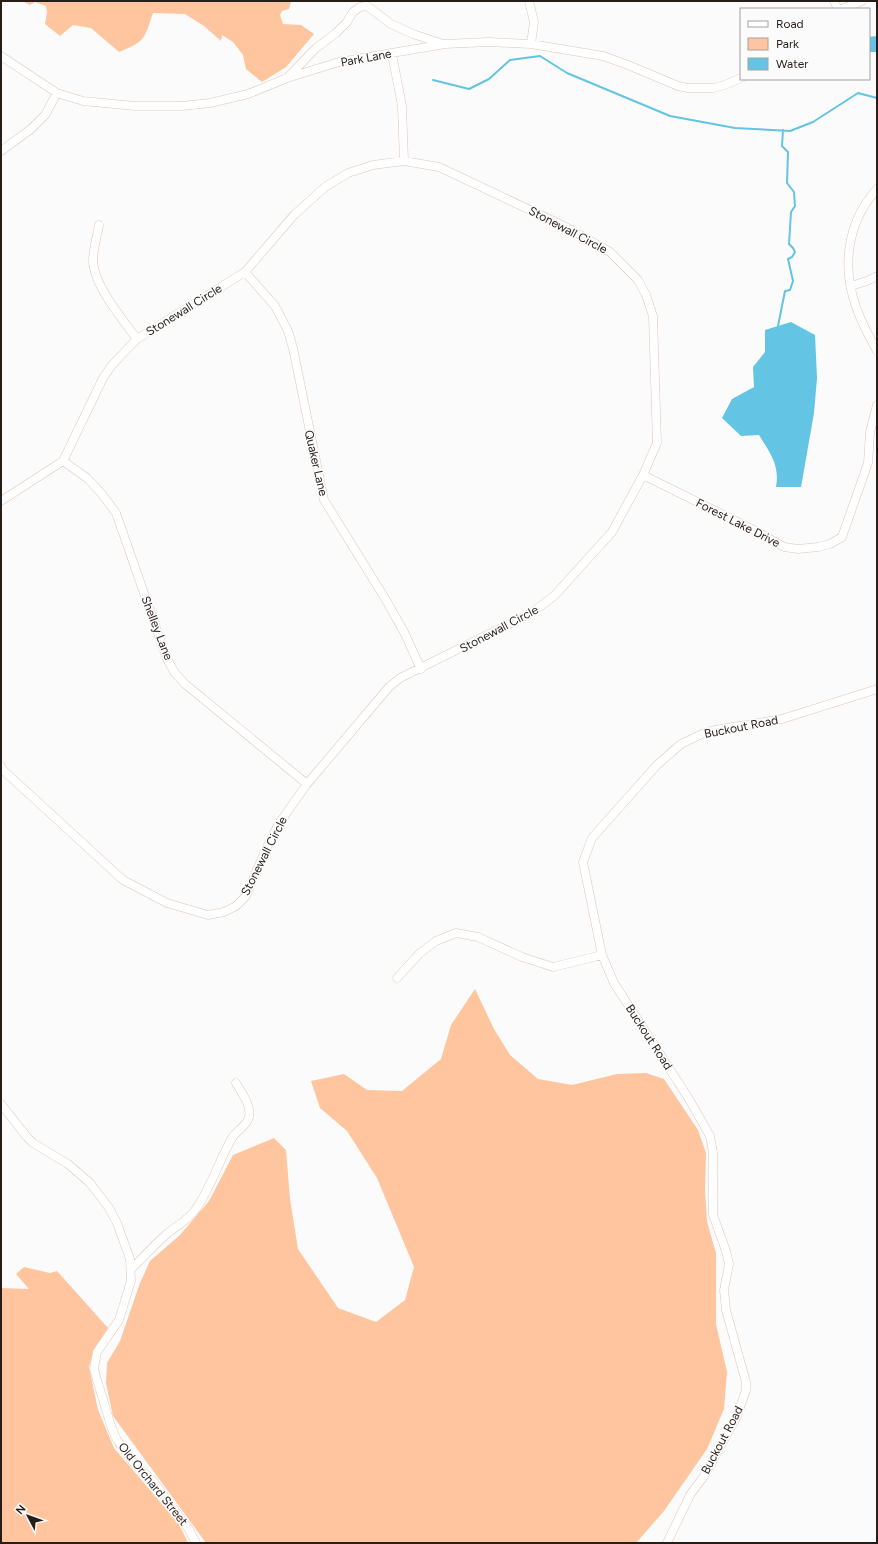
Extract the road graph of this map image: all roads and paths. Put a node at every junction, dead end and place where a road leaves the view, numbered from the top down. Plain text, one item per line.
1 (529, 1) edge
2 (862, 1) edge
3 (844, 8) edge
4 (445, 44) junction
5 (531, 44) junction
6 (392, 54) junction
7 (1, 56) edge
8 (287, 78) junction
9 (740, 78) edge
10 (56, 93) junction
11 (1, 151) edge
12 (404, 161) junction
13 (877, 189) edge
14 (99, 225) dead end
15 (245, 272) junction
16 (877, 276) edge
17 (851, 286) junction
18 (137, 339) junction
19 (877, 351) edge
20 (877, 405) edge
21 (63, 461) junction
22 (643, 475) junction
23 (1, 501) edge
24 (421, 669) junction
25 (877, 689) edge
26 (1, 766) edge
27 (307, 784) junction
28 (602, 955) junction
29 (397, 978) dead end
30 (236, 1083) dead end
31 (1, 1104) edge
32 (131, 1269) junction
33 (196, 1543) edge
34 (667, 1543) edge

1 - 5 street
2 - 3 street
4 - 5 street, Park Lane
4 - 6 street, Park Lane
4 - 8 street
5 - 9 street, Park Lane
6 - 8 street, Park Lane
6 - 12 street
7 - 10 street, Park Lane
8 - 10 street, Park Lane
10 - 11 street
12 - 15 street, Stonewall Circle
12 - 22 street, Stonewall Circle
13 - 17 street
14 - 18 street
15 - 18 street, Stonewall Circle
15 - 24 street, Quaker Lane
16 - 17 street
17 - 19 street
18 - 21 street, Stonewall Circle
20 - 22 street, Forest Lake Drive
21 - 23 street
21 - 27 street, Shelley Lane
22 - 24 street, Stonewall Circle
24 - 27 street, Stonewall Circle
25 - 28 street, Buckout Road
26 - 27 street, Stonewall Circle
28 - 29 street
28 - 34 street, Buckout Road
30 - 32 street
31 - 32 street, Old Orchard Street
32 - 33 street, Old Orchard Street

